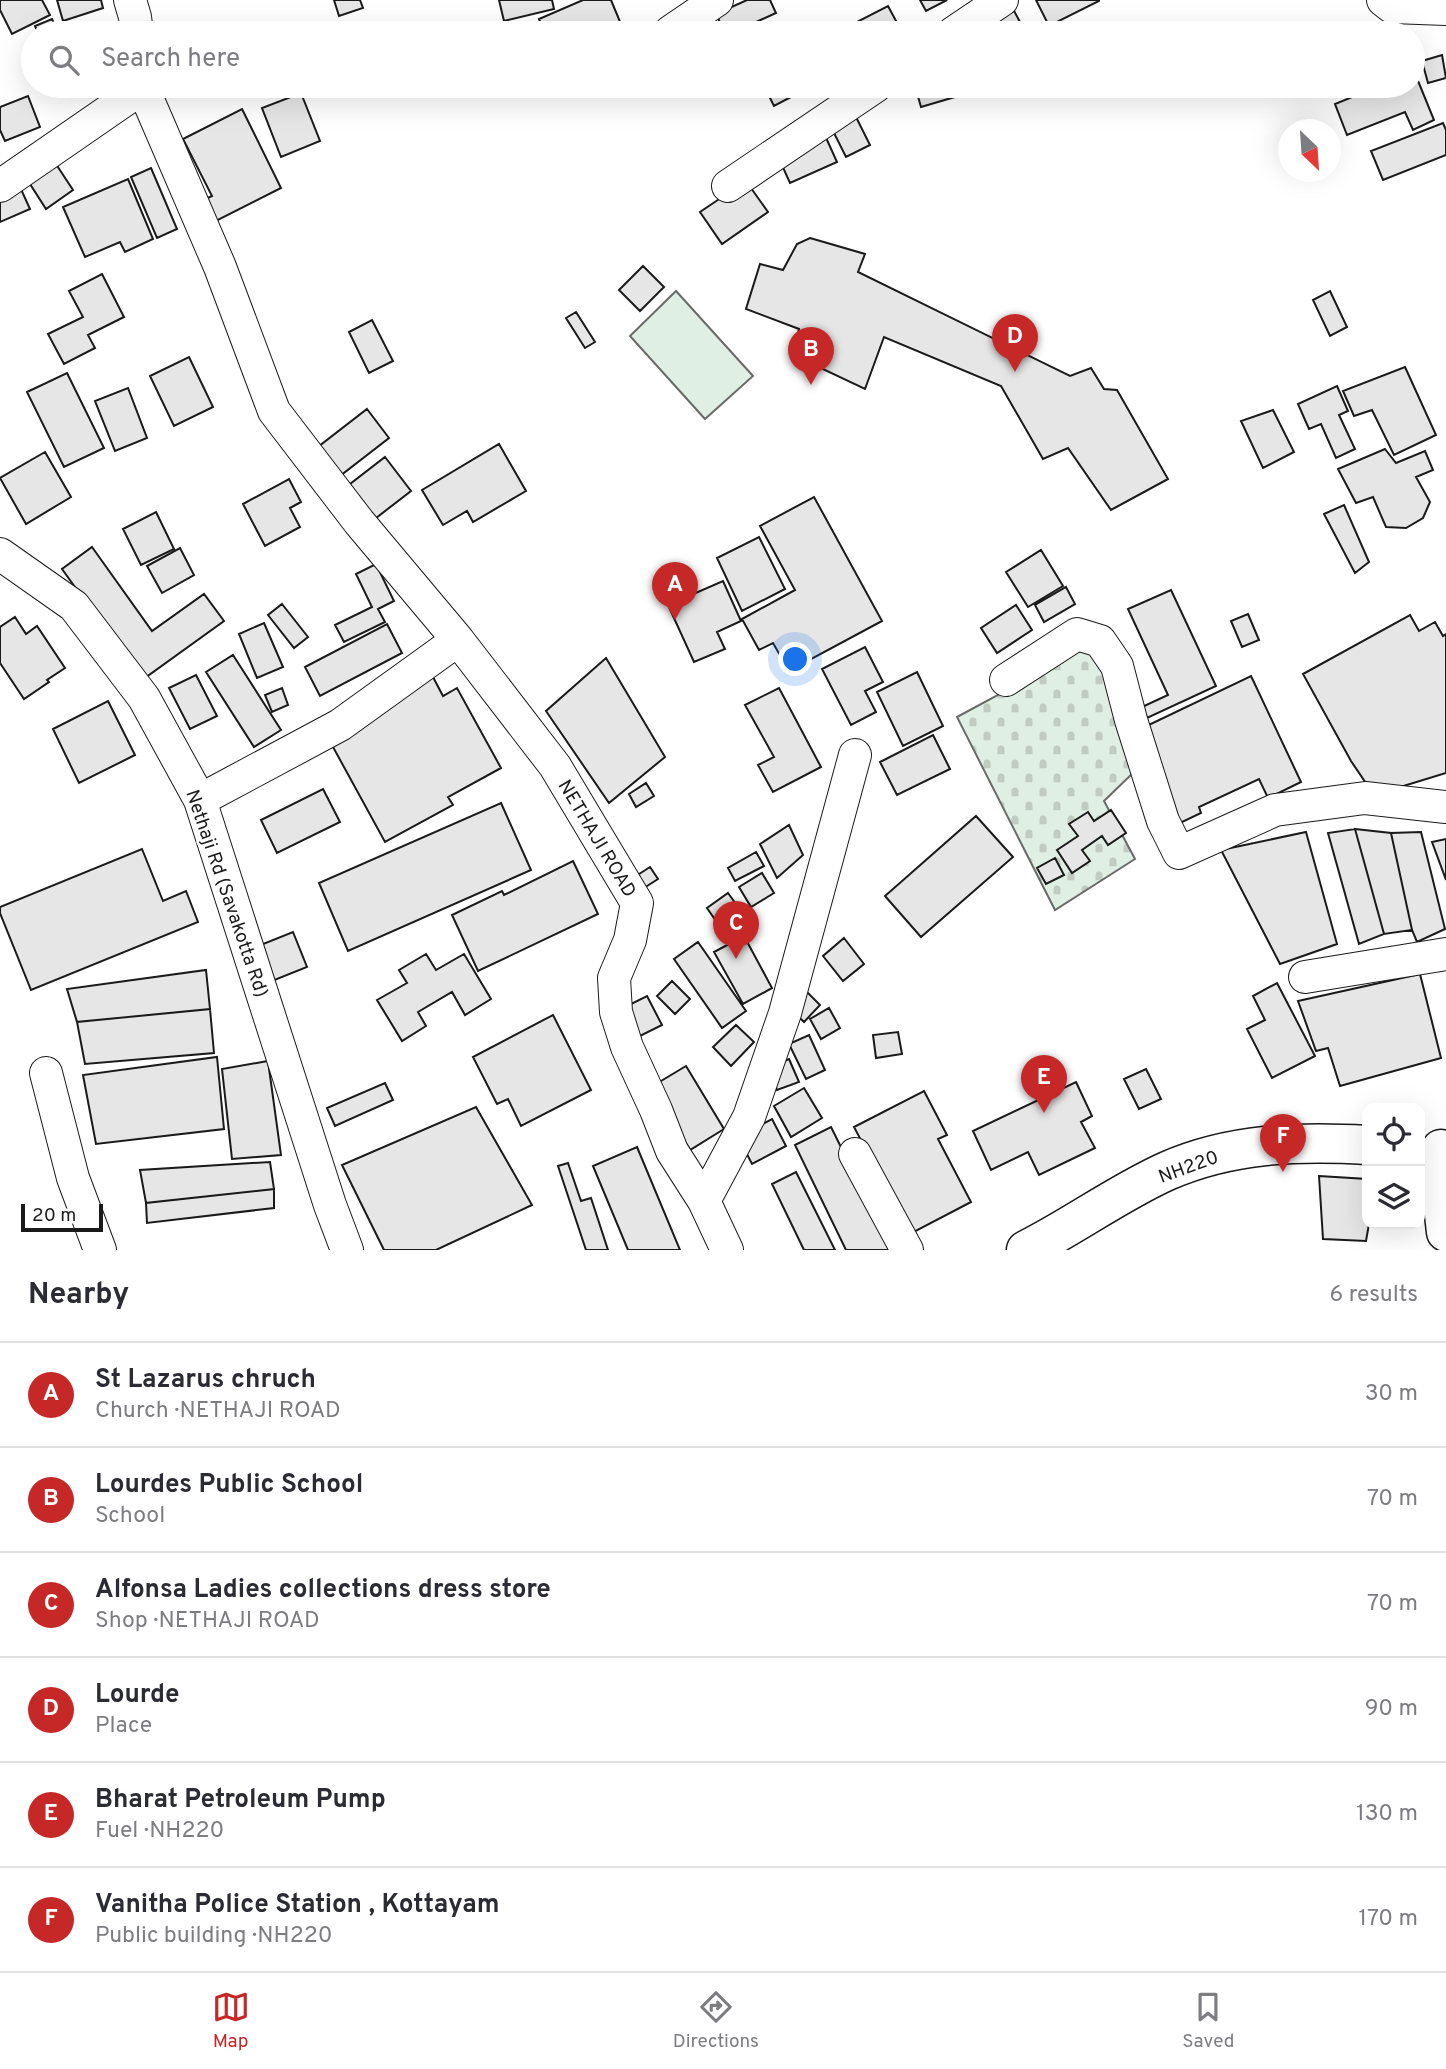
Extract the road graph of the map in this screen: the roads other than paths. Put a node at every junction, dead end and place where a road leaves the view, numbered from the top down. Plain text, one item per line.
1 (130, 0) edge
2 (717, 0) edge
3 (1002, 0) edge
4 (1382, 0) edge
5 (1446, 9) edge
6 (134, 21) edge
7 (686, 21) edge
8 (971, 21) edge
9 (126, 98) edge
10 (147, 98) edge
11 (858, 98) edge
12 (0, 186) edge
13 (728, 186) dead end
14 (0, 554) edge
15 (458, 640) junction
16 (1006, 680) dead end
17 (855, 755) dead end
18 (200, 800) junction
19 (1446, 807) edge
20 (1446, 954) edge
21 (1306, 977) dead end
22 (46, 1073) dead end
23 (1362, 1145) edge
24 (1436, 1149) edge
25 (855, 1154) dead end
26 (704, 1201) junction
27 (1446, 1232) edge
28 (100, 1250) edge
29 (347, 1250) edge
30 (727, 1250) edge
31 (906, 1250) edge
32 (1026, 1250) edge

1 - 6 street
2 - 7 street
3 - 8 street
4 - 5 street
9 - 12 street
10 - 15 street, NETHAJI ROAD
11 - 13 street
14 - 18 street, Nethaji Rd (Savakotta Rd)
15 - 18 street
15 - 26 street, NETHAJI ROAD
16 - 19 street
17 - 26 street
18 - 29 street, Nethaji Rd (Savakotta Rd)
20 - 21 street
22 - 28 street
23 - 32 highway, NH220
24 - 27 highway
25 - 31 street
26 - 30 street, NETHAJI ROAD

